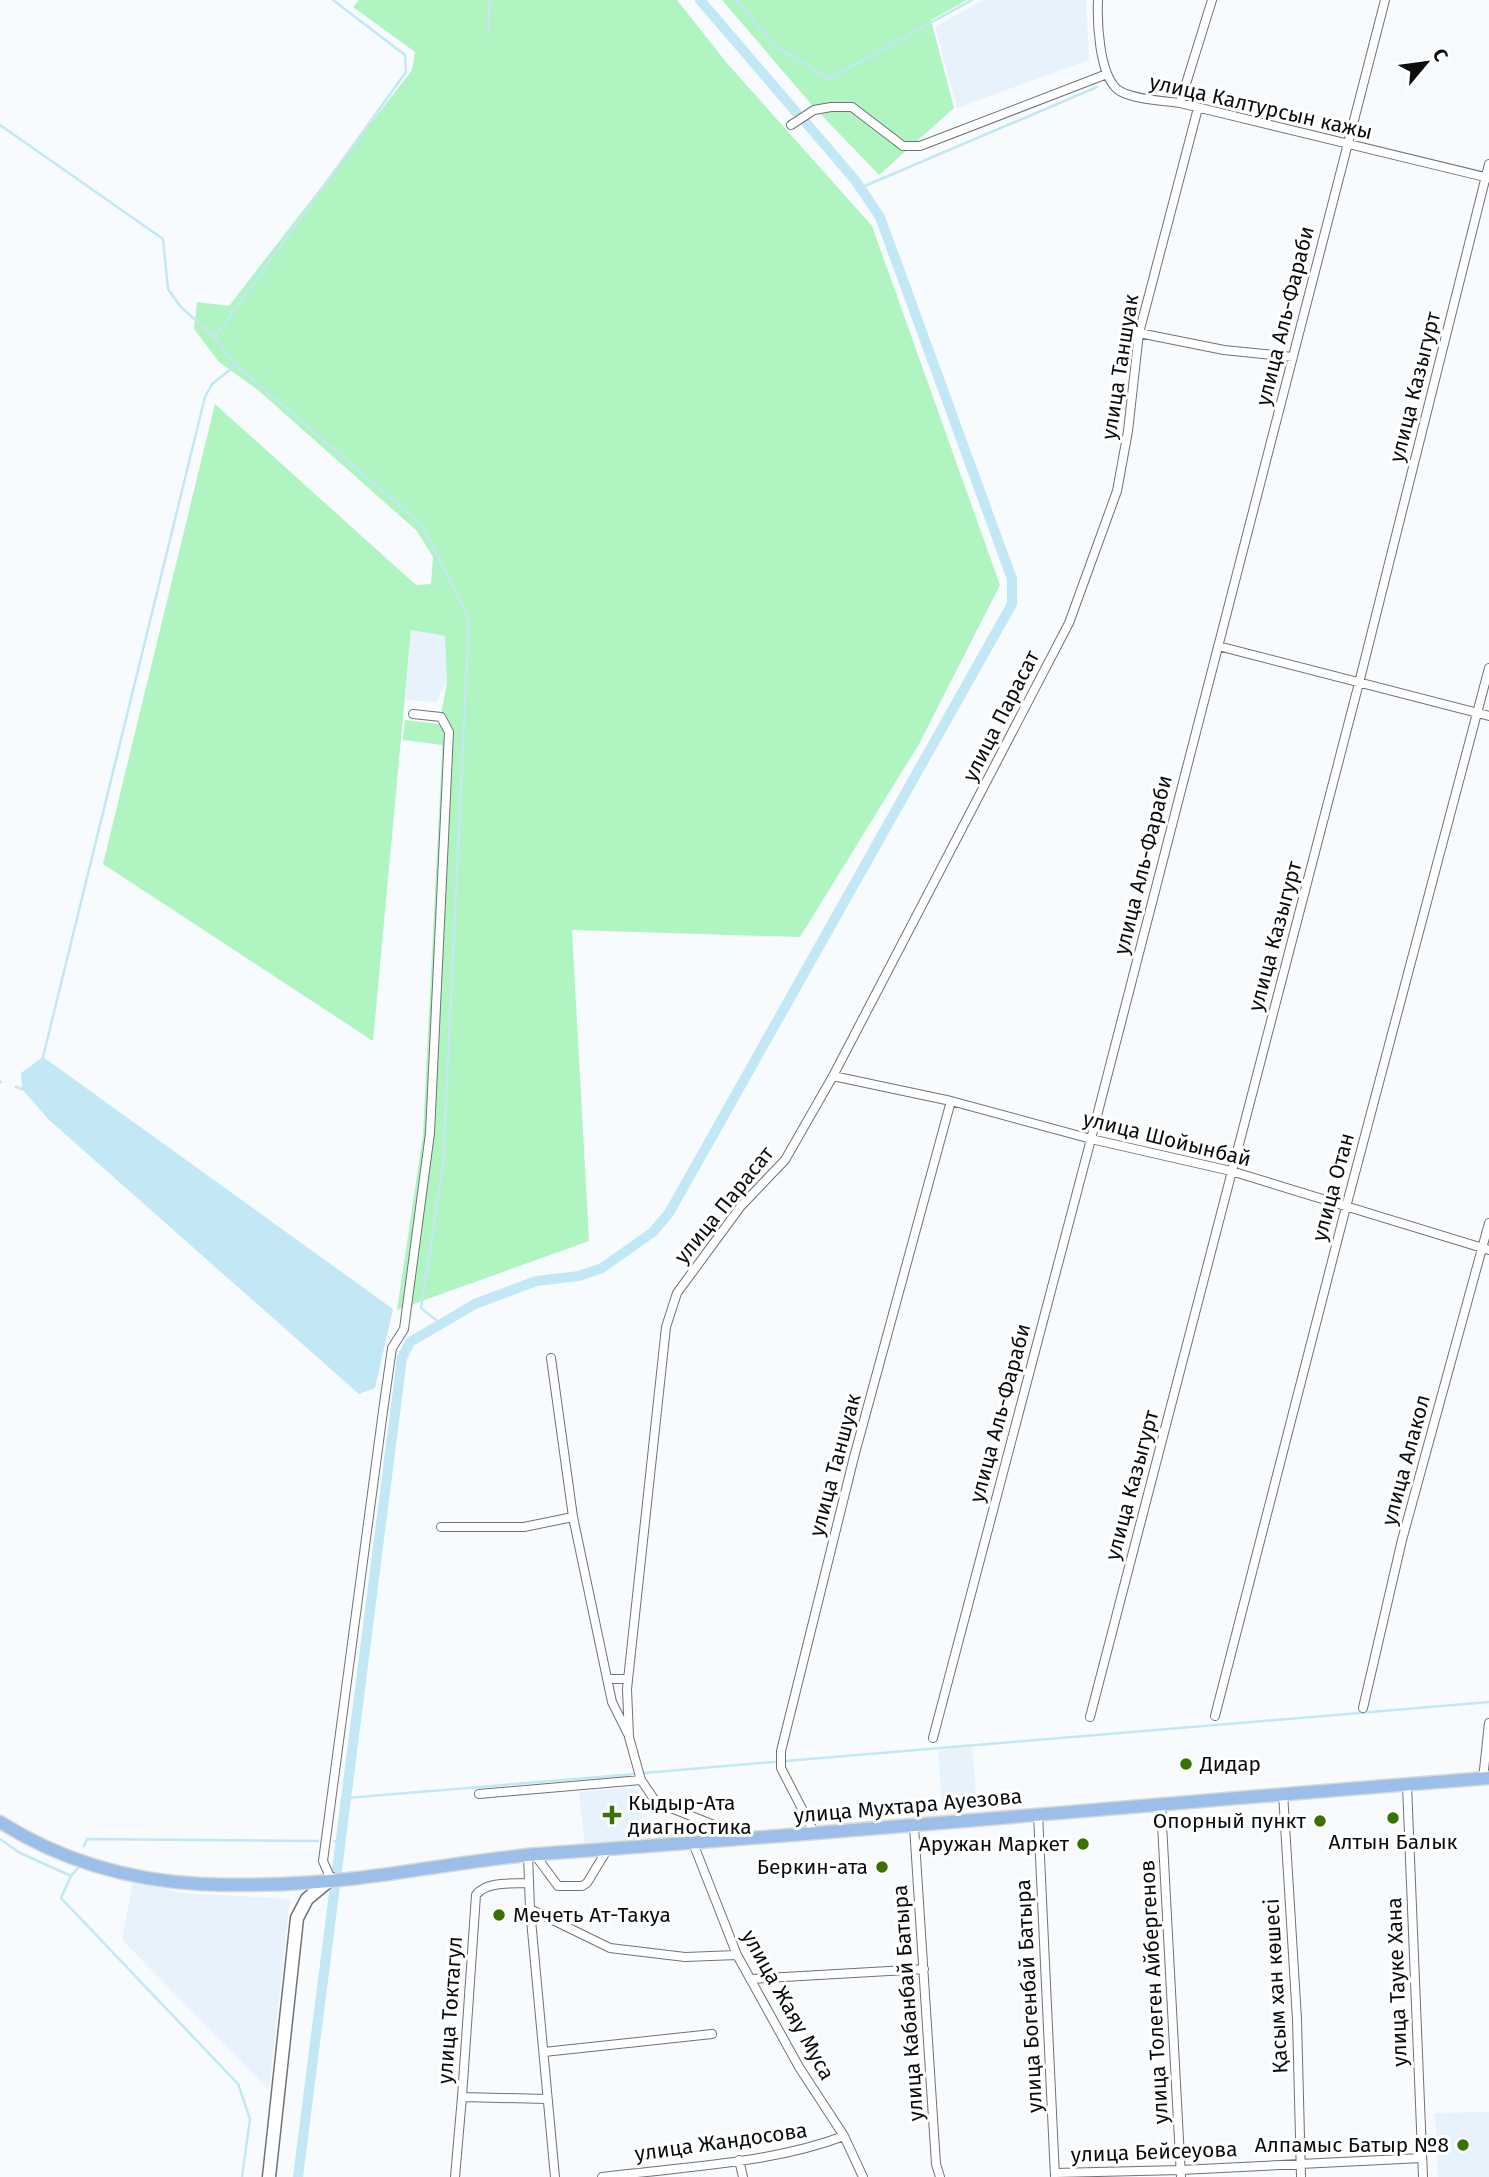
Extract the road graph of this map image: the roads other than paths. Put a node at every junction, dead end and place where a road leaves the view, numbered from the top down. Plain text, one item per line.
1 (1098, 0) edge
2 (1212, 0) edge
3 (1385, 0) edge
4 (1107, 74) junction
5 (1180, 103) junction
6 (1198, 108) junction
7 (791, 125) dead end
8 (1346, 144) junction
9 (1489, 163) edge
10 (1487, 178) edge
11 (1139, 333) junction
12 (1293, 357) junction
13 (1083, 590) joint
14 (1218, 646) junction
15 (1489, 668) edge
16 (1359, 682) junction
17 (412, 713) dead end
18 (1477, 713) junction
19 (1489, 716) edge
20 (833, 1076) junction
21 (951, 1101) junction
22 (1091, 1139) junction
23 (1231, 1171) junction
24 (1346, 1207) junction
25 (1489, 1223) edge
26 (1485, 1249) edge
27 (551, 1357) dead end
28 (573, 1517) junction
29 (441, 1527) dead end
30 (607, 1679) junction
31 (628, 1679) junction
32 (1363, 1708) dead end
33 (1215, 1716) dead end
34 (1090, 1717) dead end
35 (1489, 1723) edge
36 (629, 1737) junction
37 (933, 1738) dead end
38 (640, 1776) junction
39 (1486, 1778) edge
40 (1408, 1785) junction
41 (1283, 1793) junction
42 (479, 1794) dead end
43 (1161, 1805) junction
44 (1038, 1814) junction
45 (0, 1822) edge
46 (914, 1826) junction
47 (815, 1833) junction
48 (748, 1839) junction
49 (694, 1843) junction
50 (607, 1850) junction
51 (532, 1855) junction
52 (331, 1879) junction
53 (528, 1883) junction
54 (530, 1909) junction
55 (737, 1955) junction
56 (924, 1969) junction
57 (751, 1979) junction
58 (712, 2034) dead end
59 (544, 2052) junction
60 (461, 2097) junction
61 (547, 2099) junction
62 (844, 2136) junction
63 (1422, 2158) junction
64 (739, 2160) junction
65 (1301, 2164) junction
66 (1181, 2173) edge
67 (1055, 2175) edge
68 (269, 2177) edge
69 (455, 2177) edge
70 (555, 2177) edge
71 (602, 2177) edge
72 (743, 2177) edge
73 (863, 2177) edge
74 (940, 2177) edge
75 (1301, 2177) edge
76 (1423, 2177) edge

1 - 4 street
2 - 5 street
3 - 8 street, улица Аль-Фараби
4 - 5 street, улица Калтурсын кажы
4 - 7 street
5 - 6 street, улица Калтурсын кажы
6 - 8 street, улица Калтурсын кажы
6 - 11 street, улица Таншуак
8 - 10 street, улица Калтурсын кажы
8 - 12 street, улица Аль-Фараби
9 - 10 street, улица Казыгурт
10 - 16 street, улица Казыгурт
11 - 12 street
11 - 13 street, улица Таншуак
12 - 14 street, улица Аль-Фараби
13 - 20 street, улица Парасат
14 - 16 street
14 - 22 street, улица Аль-Фараби
15 - 18 street, улица Отан
16 - 18 street
16 - 23 street, улица Казыгурт
17 - 52 street
18 - 19 street
18 - 24 street, улица Отан
20 - 21 street, улица Шойынбай
20 - 31 street, улица Парасат
21 - 22 street, улица Шойынбай
21 - 47 street, улица Таншуак
22 - 23 street, улица Шойынбай
22 - 37 street, улица Аль-Фараби
23 - 24 street, улица Шойынбай
23 - 34 street, улица Казыгурт
24 - 26 street, улица Шойынбай
24 - 33 street, улица Отан
25 - 26 street, улица Алакол
26 - 32 street, улица Алакол
27 - 28 street
28 - 29 street
28 - 30 street
30 - 31 street
30 - 36 street
31 - 36 street, улица Парасат
35 - 39 street
36 - 38 street, улица Парасат
38 - 42 street
38 - 48 street, улица Парасат
39 - 40 main road, улица Мухтара Ауезова
40 - 41 main road, улица Мухтара Ауезова
40 - 63 street, улица Тауке Хана
41 - 43 main road, улица Мухтара Ауезова
41 - 65 street, Қасым хан көшесі
43 - 44 main road, улица Мухтара Ауезова
43 - 66 street, улица Толеген Айбергенов
44 - 46 main road, улица Мухтара Ауезова
44 - 67 street, улица Богенбай Батыра
45 - 52 main road, улица Мухтара Ауезова
46 - 47 main road, улица Мухтара Ауезова
46 - 56 street, улица Кабанбай Батыра
47 - 48 main road, улица Мухтара Ауезова
48 - 49 main road, улица Мухтара Ауезова
49 - 50 main road, улица Мухтара Ауезова
49 - 55 street, улица Жаяу Муса
50 - 51 main road, улица Мухтара Ауезова
50 - 51 street
51 - 52 main road, улица Мухтара Ауезова
51 - 53 street
52 - 68 main road
53 - 54 street
53 - 60 street, улица Токтагул
54 - 55 street
54 - 59 street
55 - 57 street, улица Жаяу Муса
56 - 57 street
56 - 74 street, улица Кабанбай Батыра
57 - 62 street, улица Жаяу Муса
58 - 59 street
59 - 61 street
60 - 61 street, улица Токтагул
60 - 69 street
61 - 70 street
62 - 64 street, улица Жандосова
62 - 73 street, улица Жаяу Муса
63 - 65 street, улица Бейсеуова
63 - 76 street, улица Тауке Хана
64 - 71 street, улица Жандосова
64 - 72 street
65 - 66 street, улица Бейсеуова
65 - 75 street, Қасым хан көшесі
66 - 67 street, улица Бейсеуова

